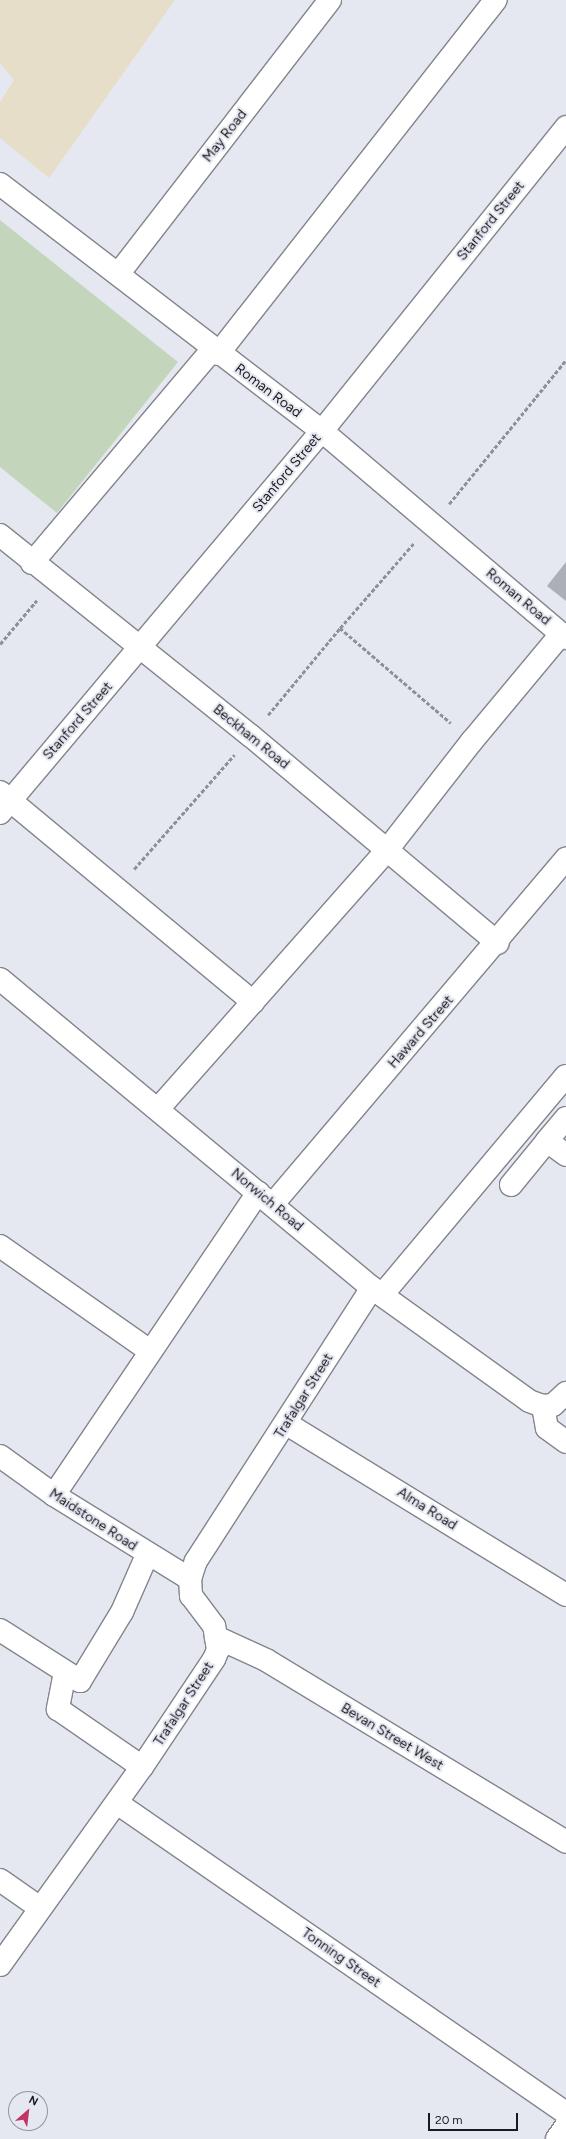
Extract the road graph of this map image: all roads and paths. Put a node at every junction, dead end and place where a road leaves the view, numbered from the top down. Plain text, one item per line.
1 (330, 0) edge
2 (496, 0) edge
3 (566, 127) edge
4 (0, 184) edge
5 (119, 273) junction
6 (215, 351) junction
7 (566, 360) edge
8 (322, 431) junction
9 (431, 524) junction
10 (0, 536) edge
11 (32, 563) junction
12 (53, 581) junction
13 (340, 628) dead end
14 (564, 636) edge
15 (0, 644) edge
16 (141, 647) junction
17 (3, 802) edge
18 (387, 850) junction
19 (566, 858) edge
20 (498, 943) junction
21 (0, 980) edge
22 (253, 1002) junction
23 (566, 1076) edge
24 (158, 1109) junction
25 (566, 1118) edge
26 (547, 1141) junction
27 (566, 1155) edge
28 (511, 1185) dead end
29 (266, 1198) junction
30 (0, 1246) edge
31 (377, 1291) junction
32 (150, 1352) junction
33 (566, 1393) edge
34 (543, 1406) junction
35 (288, 1424) junction
36 (566, 1442) edge
37 (0, 1456) edge
38 (54, 1495) junction
39 (147, 1555) junction
40 (190, 1579) junction
41 (566, 1595) edge
42 (0, 1630) edge
43 (216, 1636) junction
44 (65, 1672) junction
45 (142, 1767) junction
46 (117, 1803) junction
47 (566, 1842) edge
48 (0, 1880) edge
49 (40, 1908) junction
50 (0, 1966) edge
51 (566, 2113) edge
52 (566, 2126) edge
53 (557, 2139) edge

1 - 5 street, May Road
2 - 6 street
3 - 8 street, Stanford Street
4 - 5 street, Roman Road
5 - 6 street, Roman Road
6 - 8 street, Roman Road
6 - 11 street
7 - 9 path
8 - 9 street, Roman Road
8 - 16 street, Stanford Street
9 - 13 path
9 - 14 street, Roman Road
10 - 11 street, Beckham Road
11 - 12 street, Beckham Road
12 - 15 path
12 - 16 street, Beckham Road
14 - 18 street
16 - 17 street, Stanford Street
16 - 18 street, Beckham Road
17 - 22 street
18 - 20 street, Beckham Road
18 - 22 street
19 - 20 street, Haward Street
20 - 29 street, Haward Street
21 - 24 street, Norwich Road
22 - 24 street
23 - 31 street, Trafalgar Street
24 - 29 street, Norwich Road
25 - 26 street
26 - 27 street
26 - 28 street
29 - 31 street, Norwich Road
29 - 32 street, Haward Street
30 - 32 street
31 - 34 street, Norwich Road
31 - 35 street, Trafalgar Street
32 - 38 street, Haward Street
33 - 34 street
34 - 36 street
35 - 40 street, Trafalgar Street
35 - 41 street, Alma Road
37 - 38 street, Maidstone Road
38 - 39 street, Maidstone Road
39 - 40 street, Maidstone Road
39 - 44 street
40 - 43 street, Trafalgar Street
42 - 44 street
43 - 45 street, Trafalgar Street
43 - 47 street, Bevan Street West
44 - 45 street
45 - 46 street, Trafalgar Street
46 - 49 street, Trafalgar Street
46 - 51 street, Tonning Street
48 - 49 street
49 - 50 street, Trafalgar Street
52 - 53 street

